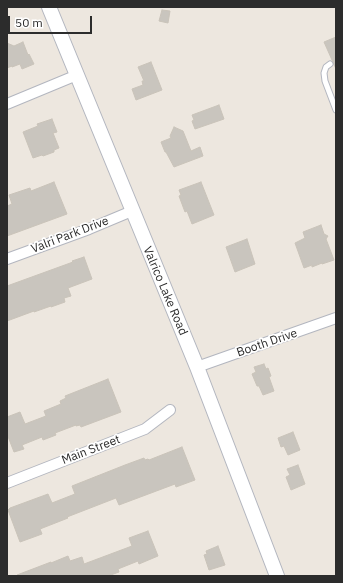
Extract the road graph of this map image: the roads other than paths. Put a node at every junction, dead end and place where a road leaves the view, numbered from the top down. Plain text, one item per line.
1 (49, 7) edge
2 (330, 64) dead end
3 (77, 75) junction
4 (7, 104) edge
5 (336, 110) edge
6 (132, 211) junction
7 (7, 259) edge
8 (336, 318) edge
9 (197, 367) junction
10 (170, 410) dead end
11 (7, 483) edge
12 (277, 576) edge

1 - 3 street, Valrico Lake Road
2 - 5 lane
3 - 4 street
3 - 6 street, Valrico Lake Road
6 - 7 street, Valri Park Drive
6 - 9 street, Valrico Lake Road
8 - 9 street, Booth Drive
9 - 12 street, Valrico Lake Road
10 - 11 street, Main Street

